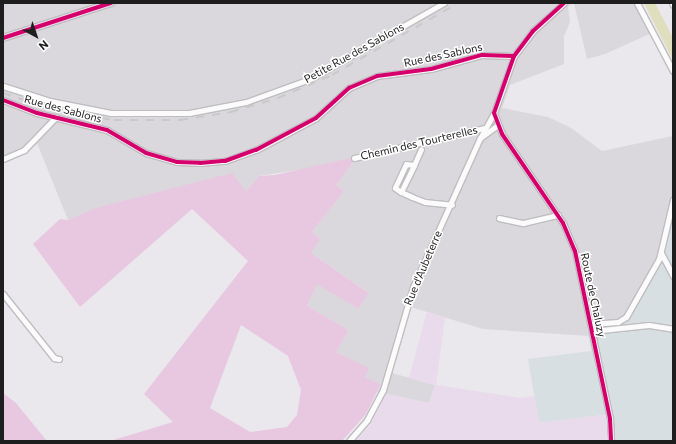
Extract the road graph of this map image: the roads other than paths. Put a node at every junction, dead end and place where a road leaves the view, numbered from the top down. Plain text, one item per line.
1 (111, 3) edge
2 (444, 3) edge
3 (564, 3) edge
4 (637, 3) edge
5 (3, 38) edge
6 (514, 56) junction
7 (673, 71) edge
8 (3, 86) edge
9 (3, 100) edge
10 (494, 113) junction
11 (56, 117) junction
12 (498, 125) junction
13 (484, 128) junction
14 (480, 138) junction
15 (421, 149) dead end
16 (354, 158) dead end
17 (3, 159) edge
18 (673, 200) edge
19 (452, 205) junction
20 (558, 215) junction
21 (500, 218) dead end
22 (661, 253) junction
23 (673, 276) edge
24 (3, 294) edge
25 (590, 324) junction
26 (673, 329) edge
27 (592, 331) junction
28 (59, 358) dead end
29 (349, 441) edge
30 (611, 441) edge

1 - 5 main road
2 - 8 street, Petite Rue des Sablons
3 - 6 street
4 - 7 street
6 - 10 street, Rue d'Aubeterre
6 - 11 street, Rue des Sablons
9 - 11 street, Rue des Sablons
10 - 12 street, Route de Chaluzy
10 - 13 street, Rue d'Aubeterre
11 - 17 street
12 - 14 street
12 - 20 street, Route de Chaluzy
13 - 14 street, Rue d'Aubeterre
13 - 16 street, Chemin des Tourterelles
14 - 19 street, Rue d'Aubeterre
15 - 19 street
18 - 22 street
19 - 29 street, Rue d'Aubeterre
20 - 21 street
20 - 25 street, Route de Chaluzy
22 - 23 street
22 - 25 street
24 - 28 street
25 - 27 street, Route de Chaluzy
26 - 27 street
27 - 30 street, Route de Chaluzy

